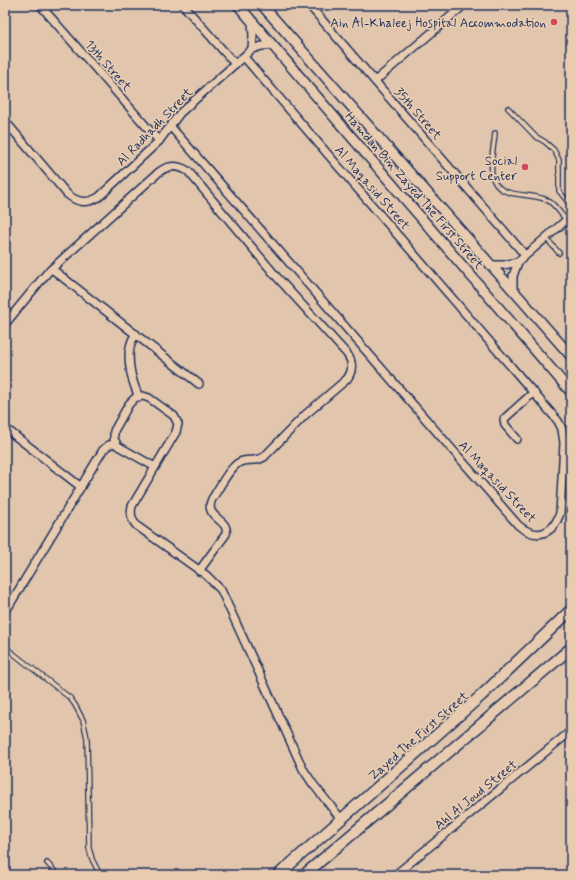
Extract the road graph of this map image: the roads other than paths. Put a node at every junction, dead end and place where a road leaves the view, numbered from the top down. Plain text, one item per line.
1 (40, 5) edge
2 (183, 5) edge
3 (238, 5) edge
4 (262, 5) edge
5 (310, 5) edge
6 (464, 5) edge
7 (252, 22) junction
8 (273, 45) junction
9 (252, 49) junction
10 (244, 57) junction
11 (235, 64) junction
12 (375, 81) junction
13 (508, 108) dead end
14 (5, 121) edge
15 (171, 127) junction
16 (495, 133) dead end
17 (159, 141) junction
18 (571, 206) edge
19 (569, 218) edge
20 (546, 238) junction
21 (559, 253) dead end
22 (525, 255) junction
23 (518, 262) junction
24 (490, 264) junction
25 (52, 269) junction
26 (513, 291) junction
27 (5, 324) edge
28 (136, 334) junction
29 (571, 356) edge
30 (199, 384) dead end
31 (568, 385) edge
32 (534, 392) junction
33 (571, 392) edge
34 (140, 396) junction
35 (5, 428) edge
36 (517, 438) dead end
37 (116, 443) junction
38 (155, 467) junction
39 (81, 487) junction
40 (199, 571) junction
41 (5, 609) edge
42 (571, 610) edge
43 (5, 647) edge
44 (571, 648) edge
45 (571, 731) edge
46 (342, 819) junction
47 (329, 854) junction
48 (47, 863) dead end
49 (58, 875) edge
50 (100, 875) edge
51 (278, 875) edge
52 (304, 875) edge
53 (312, 875) edge
54 (395, 875) edge

1 - 17 street, 13th Street
2 - 11 street
3 - 7 main road, Hamdan Bin Zayed The First Street
4 - 24 main road, Hamdan Bin Zayed The First Street
5 - 12 street, 35th Street
6 - 12 street
7 - 8 main road, Hamdan Bin Zayed The First Street
7 - 9 street
8 - 9 street
8 - 31 main road, Hamdan Bin Zayed The First Street
9 - 10 street, Al Radhadh Street
10 - 11 street, Al Radhadh Street
10 - 32 street, Al Maqasid Street
11 - 15 street, Al Radhadh Street
12 - 22 street, 35th Street
13 - 18 lane
14 - 17 street, Al Radhadh Street
15 - 17 street, Al Radhadh Street
15 - 32 street, Al Maqasid Street
16 - 19 lane
19 - 20 street
20 - 21 lane
20 - 22 street
22 - 23 street
23 - 24 street
23 - 26 street
24 - 26 main road, Hamdan Bin Zayed The First Street
25 - 27 street
25 - 28 street
25 - 40 street
26 - 29 main road, Hamdan Bin Zayed The First Street
28 - 30 street
28 - 34 street
31 - 33 main road, Hamdan Bin Zayed The First Street
32 - 36 street
34 - 37 street
34 - 38 street
35 - 39 street
37 - 38 street
37 - 39 street
38 - 40 street
39 - 41 street
40 - 46 street
42 - 46 main road, Zayed The First Street
43 - 50 lane
44 - 47 main road
45 - 54 street, Ahl Al Joud Street
46 - 51 main road, Zayed The First Street
47 - 52 main road
47 - 53 street
48 - 49 lane

